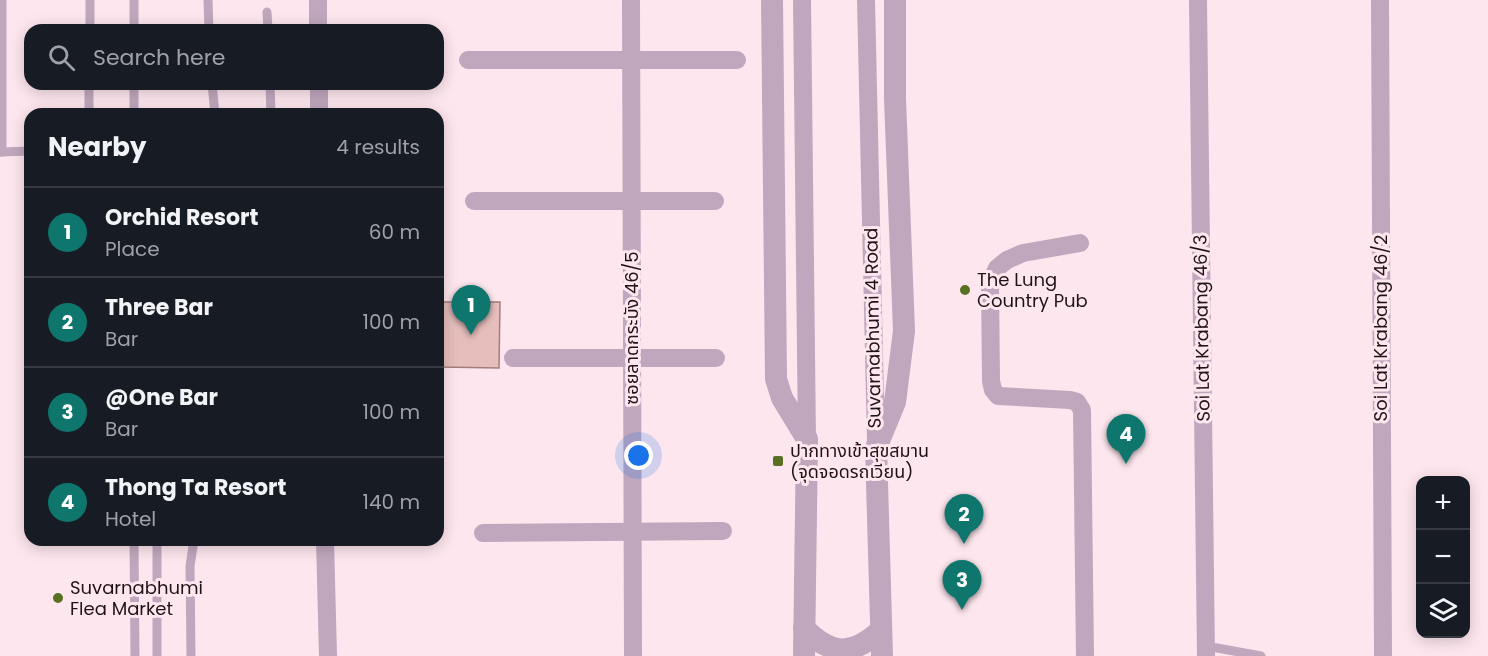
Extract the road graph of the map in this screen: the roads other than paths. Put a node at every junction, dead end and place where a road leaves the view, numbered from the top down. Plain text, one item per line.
1 (2, 0) edge
2 (90, 0) edge
3 (134, 0) edge
4 (208, 0) edge
5 (318, 0) edge
6 (631, 0) edge
7 (772, 0) edge
8 (802, 0) edge
9 (866, 0) edge
10 (895, 0) edge
11 (1197, 0) edge
12 (1380, 0) edge
13 (267, 12) dead end
14 (90, 24) edge
15 (134, 24) edge
16 (209, 24) edge
17 (268, 24) edge
18 (318, 24) edge
19 (631, 59) junction
20 (468, 60) dead end
21 (737, 60) dead end
22 (89, 90) edge
23 (134, 90) edge
24 (213, 90) edge
25 (270, 90) edge
26 (319, 90) edge
27 (89, 108) edge
28 (134, 108) edge
29 (214, 108) edge
30 (271, 108) edge
31 (319, 108) edge
32 (24, 151) edge
33 (1, 152) edge
34 (632, 200) junction
35 (474, 201) dead end
36 (715, 201) dead end
37 (1080, 243) dead end
38 (513, 358) dead end
39 (632, 358) junction
40 (716, 358) dead end
41 (807, 439) junction
42 (876, 448) junction
43 (633, 530) junction
44 (723, 531) dead end
45 (483, 532) dead end
46 (135, 546) edge
47 (157, 546) edge
48 (193, 546) edge
49 (325, 546) edge
50 (804, 628) junction
51 (880, 632) junction
52 (1206, 651) edge
53 (135, 656) edge
54 (157, 656) edge
55 (191, 656) edge
56 (328, 656) edge
57 (633, 656) edge
58 (804, 656) edge
59 (882, 656) edge
60 (1085, 656) edge
61 (1261, 656) edge
62 (1383, 656) edge

1 - 33 lane
2 - 14 lane
3 - 15 lane
4 - 16 lane
5 - 18 street
6 - 19 street, ซอยลาดกระบัง 46/5
7 - 41 street
8 - 41 street
9 - 42 street, Suvarnabhumi 4 Road
10 - 42 street
11 - 52 street, Soi Lat Krabang 46/3
12 - 62 street, Soi Lat Krabang 46/2
13 - 17 lane
19 - 20 street
19 - 21 street
19 - 34 street, ซอยลาดกระบัง 46/5
22 - 27 lane
23 - 28 lane
24 - 29 lane
25 - 30 lane
26 - 31 street
32 - 33 lane
34 - 35 street
34 - 36 street
34 - 39 street, ซอยลาดกระบัง 46/5
37 - 60 street
38 - 39 street
39 - 40 street
39 - 43 street, ซอยลาดกระบัง 46/5
41 - 50 street
42 - 51 street, Suvarnabhumi 4 Road
43 - 44 street
43 - 45 street
43 - 57 street, ซอยลาดกระบัง 46/5
46 - 53 lane
47 - 54 lane
48 - 55 lane
49 - 56 street
50 - 51 street
50 - 58 street
51 - 59 street, Suvarnabhumi 4 Road
52 - 61 lane

